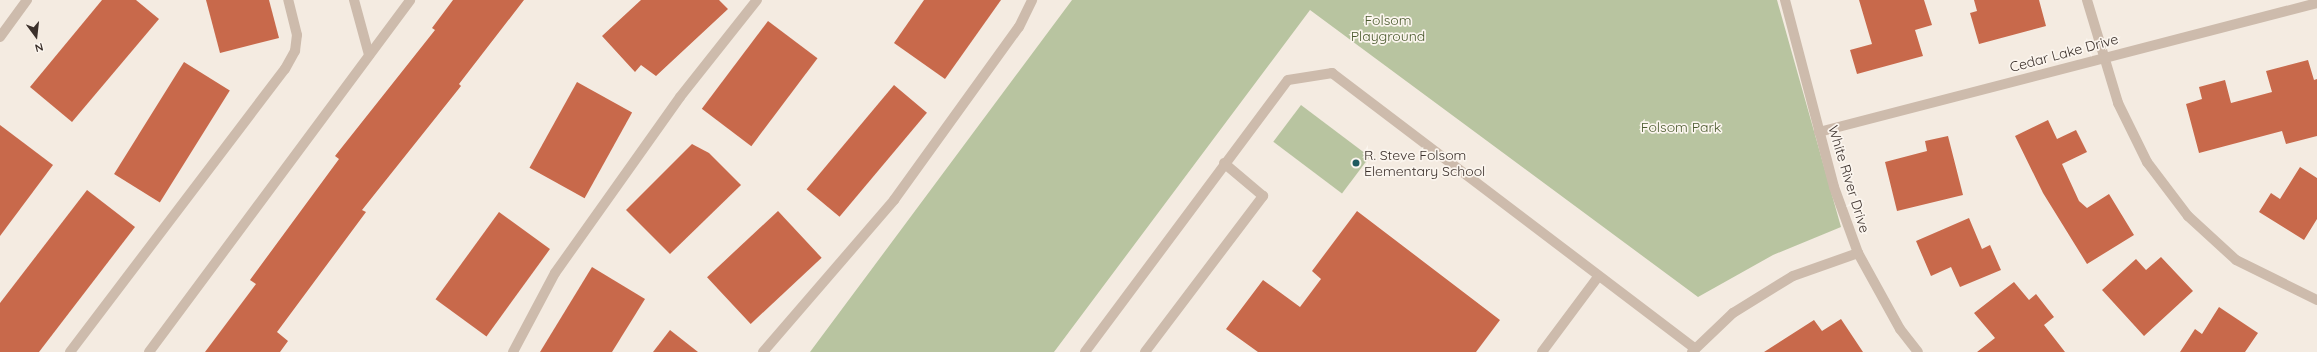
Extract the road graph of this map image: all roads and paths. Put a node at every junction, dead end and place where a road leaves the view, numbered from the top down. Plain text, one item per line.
1 (27, 0) edge
2 (288, 0) edge
3 (354, 0) edge
4 (410, 0) edge
5 (757, 0) edge
6 (1032, 0) edge
7 (1786, 0) edge
8 (2088, 0) edge
9 (2317, 3) edge
10 (0, 37) edge
11 (369, 55) junction
12 (2103, 58) junction
13 (1819, 132) junction
14 (1224, 163) junction
15 (1858, 253) junction
16 (1598, 277) junction
17 (2317, 300) edge
18 (1694, 350) edge
19 (70, 352) edge
20 (149, 352) edge
21 (513, 352) edge
22 (764, 352) edge
23 (1085, 352) edge
24 (1145, 352) edge
25 (1542, 352) edge
26 (1918, 352) edge

1 - 10 street
2 - 19 street
3 - 11 street
4 - 11 street
5 - 21 street
6 - 22 street
7 - 13 street, White River Drive
8 - 12 street
9 - 12 street, Cedar Lake Drive
11 - 20 street
12 - 13 street, Cedar Lake Drive
12 - 17 street
13 - 15 street, White River Drive
14 - 16 street
14 - 23 street
14 - 24 street
15 - 18 street
15 - 26 street, White River Drive
16 - 18 street
16 - 25 street

